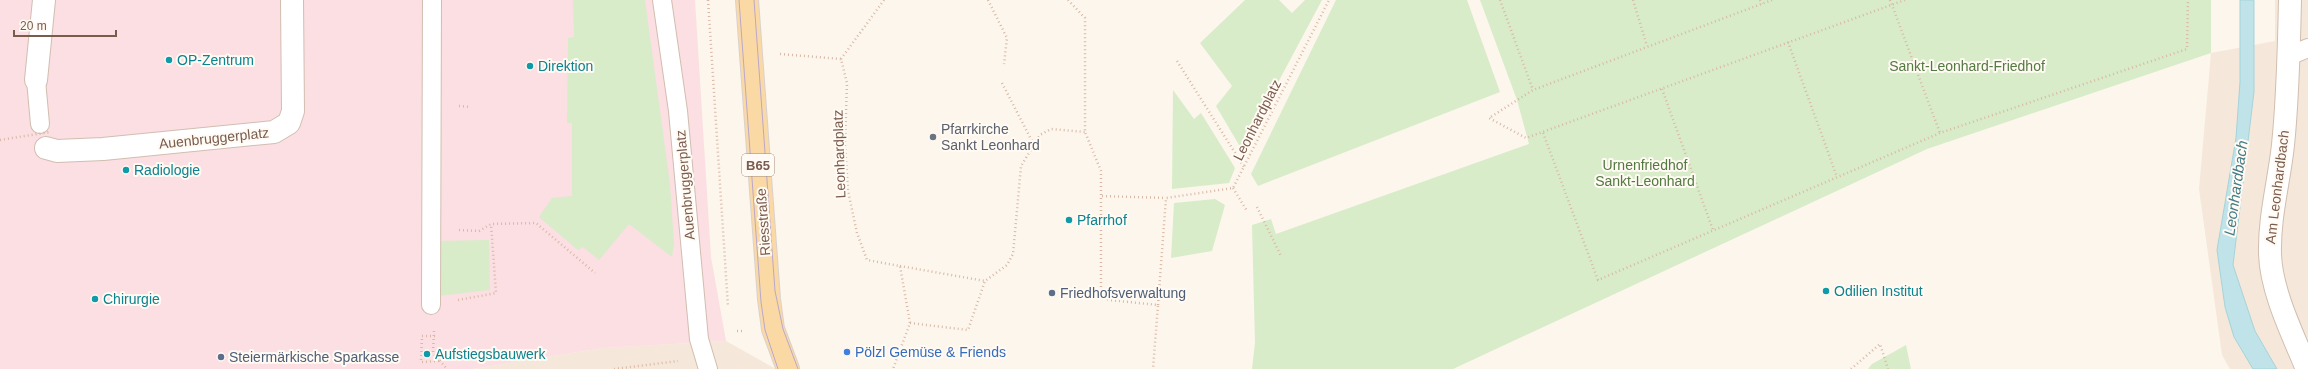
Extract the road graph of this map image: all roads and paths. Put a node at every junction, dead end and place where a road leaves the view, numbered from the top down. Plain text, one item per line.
1 (44, 0) edge
2 (292, 0) edge
3 (432, 0) edge
4 (662, 0) edge
5 (708, 0) edge
6 (748, 0) edge
7 (884, 0) edge
8 (988, 0) edge
9 (1068, 0) edge
10 (1329, 0) edge
11 (1500, 0) edge
12 (1633, 0) edge
13 (1760, 0) edge
14 (1772, 0) edge
15 (1890, 0) edge
16 (1905, 0) edge
17 (2188, 0) edge
18 (2290, 0) edge
19 (1762, 4) junction
20 (1892, 5) junction
21 (1788, 42) junction
22 (1647, 46) junction
23 (2299, 52) edge
24 (751, 53) junction
25 (841, 59) junction
26 (1177, 61) dead end
27 (1004, 64) dead end
28 (36, 80) joint
29 (1002, 83) dead end
30 (1662, 88) junction
31 (1533, 90) junction
32 (1084, 132) junction
33 (1543, 132) junction
34 (1940, 133) junction
35 (45, 136) junction
36 (0, 140) edge
37 (1034, 145) junction
38 (1244, 167) junction
39 (1837, 177) junction
40 (1233, 188) junction
41 (1102, 196) junction
42 (1166, 198) junction
43 (1257, 207) dead end
44 (1246, 211) dead end
45 (491, 224) junction
46 (432, 230) junction
47 (1713, 230) junction
48 (1281, 256) dead end
49 (900, 266) junction
50 (595, 273) dead end
51 (985, 281) junction
52 (431, 305) junction
53 (1158, 305) junction
54 (728, 307) dead end
55 (910, 323) junction
56 (435, 336) junction
57 (440, 361) junction
58 (680, 361) dead end
59 (447, 369) edge
60 (614, 369) edge
61 (708, 369) edge
62 (788, 369) edge
63 (893, 369) edge
64 (1153, 369) edge
65 (1851, 369) edge
66 (1888, 369) edge
67 (2307, 369) edge

1 - 28 street
2 - 35 street, Auenbruggerplatz
3 - 46 lane
4 - 61 lane, Auenbruggerplatz
5 - 54 path
6 - 24 main road, Riesstraße / B65
7 - 25 path
8 - 27 path
9 - 32 path
10 - 38 path, Leonhardplatz
11 - 31 path
12 - 22 path
13 - 19 path
14 - 19 path
15 - 20 path
16 - 20 path
17 - 34 path
18 - 23 street, Am Leonhardbach
19 - 22 path
20 - 21 path
20 - 34 path
21 - 30 path
21 - 39 path
22 - 31 path
23 - 67 street, Am Leonhardbach
24 - 25 path
24 - 62 main road, Riesstraße / B65
25 - 49 path, Leonhardplatz
26 - 38 path
28 - 35 lane
29 - 37 path
30 - 33 path
30 - 47 path
31 - 33 path
32 - 37 path
32 - 41 path
33 - 47 path
34 - 39 path
35 - 36 path, bridge
37 - 51 path
38 - 40 path, Leonhardplatz
39 - 47 path
40 - 42 path
40 - 44 path
41 - 42 path
41 - 53 path
42 - 53 path
43 - 48 path
45 - 46 path
45 - 50 path
45 - 52 path
46 - 52 lane
49 - 51 path, Leonhardplatz
49 - 55 path
51 - 55 path
52 - 56 path
53 - 64 path
55 - 63 path
56 - 57 path
56 - 57 path
57 - 59 path
58 - 60 path
65 - 66 path

